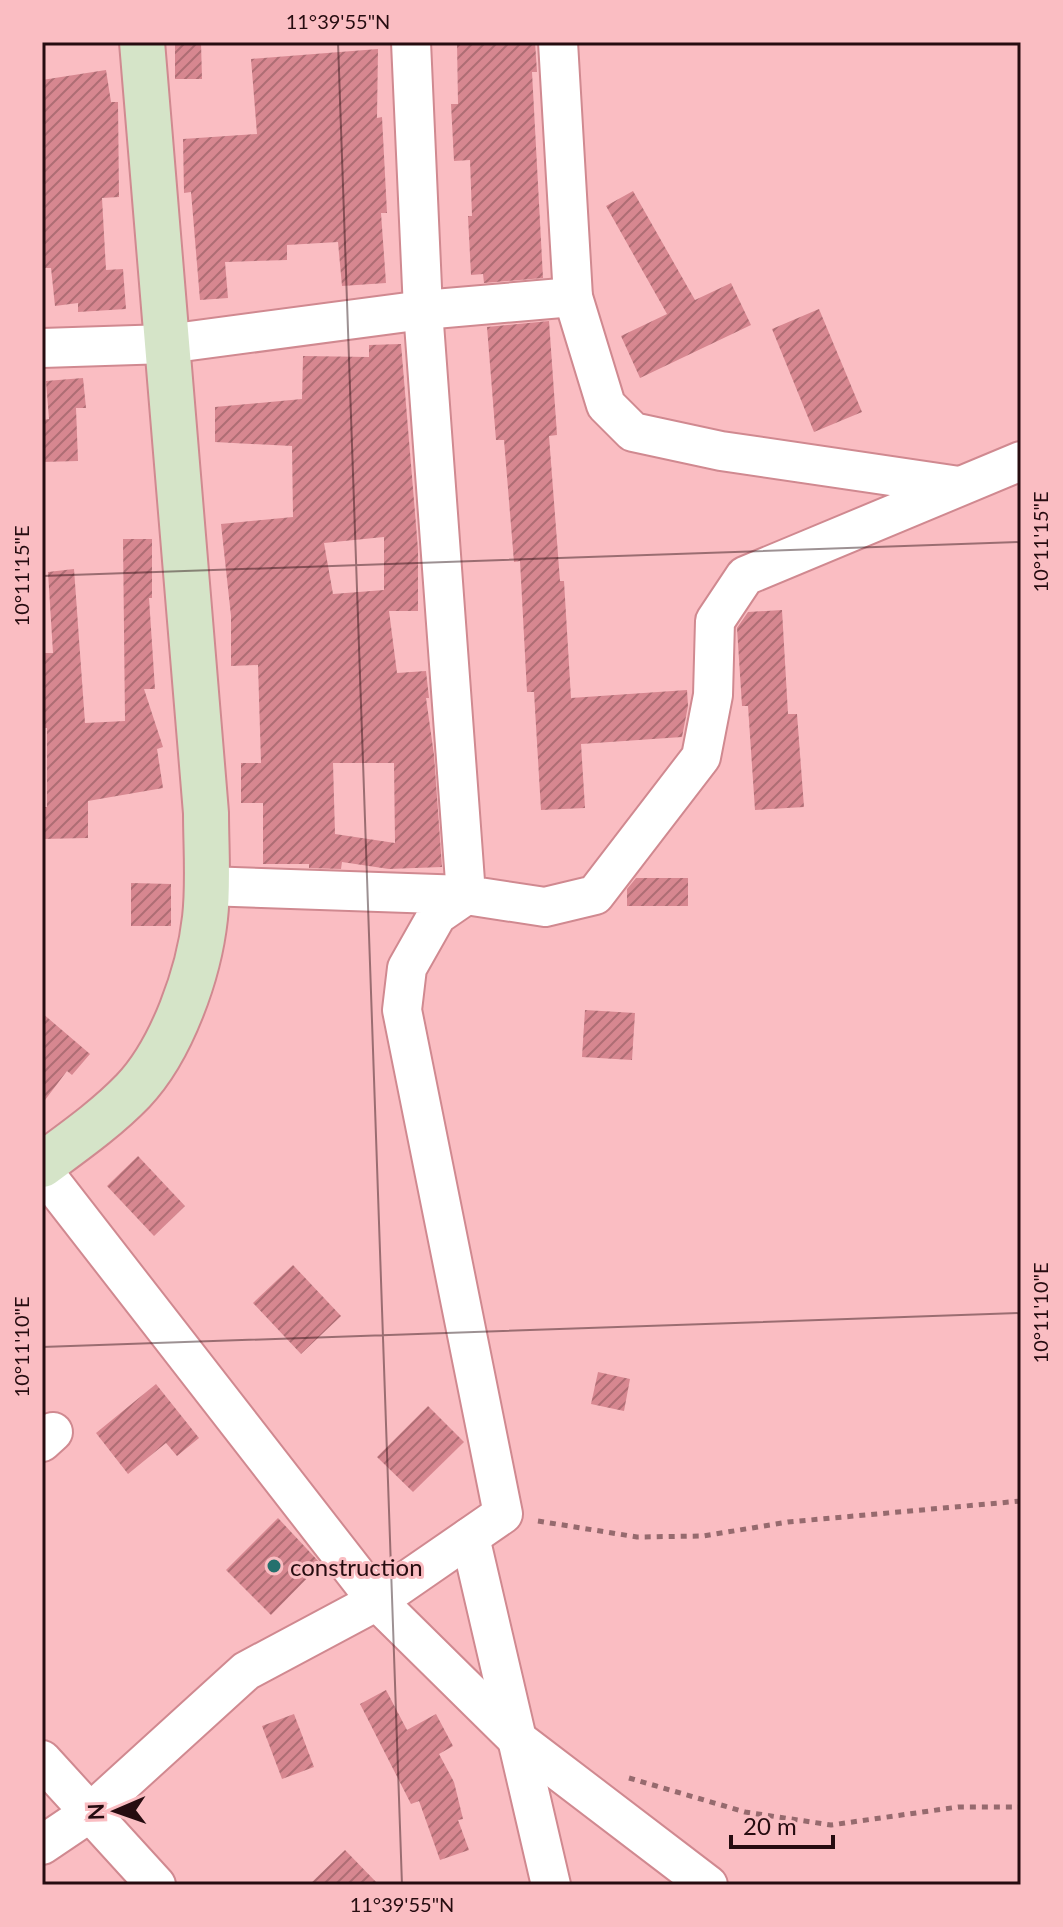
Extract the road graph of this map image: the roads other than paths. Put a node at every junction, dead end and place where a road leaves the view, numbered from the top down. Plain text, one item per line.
1 (142, 42) edge
2 (411, 42) edge
3 (558, 42) edge
4 (573, 297) junction
5 (423, 310) junction
6 (167, 344) junction
7 (42, 348) edge
8 (1021, 461) edge
9 (960, 486) junction
10 (206, 886) junction
11 (466, 895) junction
12 (42, 1168) edge
13 (470, 1537) junction
14 (377, 1601) junction
15 (518, 1740) junction
16 (42, 1760) edge
17 (91, 1812) junction
18 (42, 1845) edge
19 (156, 1885) edge
20 (551, 1885) edge
21 (708, 1885) edge

1 - 6 street
2 - 5 street
3 - 4 street
4 - 5 street
4 - 9 street
5 - 6 street
5 - 11 street
6 - 7 street
6 - 10 street
8 - 9 street
9 - 11 street
10 - 11 street
10 - 12 street
11 - 13 street
12 - 14 street
13 - 14 street
13 - 15 street
14 - 15 street
14 - 17 street
15 - 20 street
15 - 21 street
16 - 17 street
17 - 18 street
17 - 19 street

